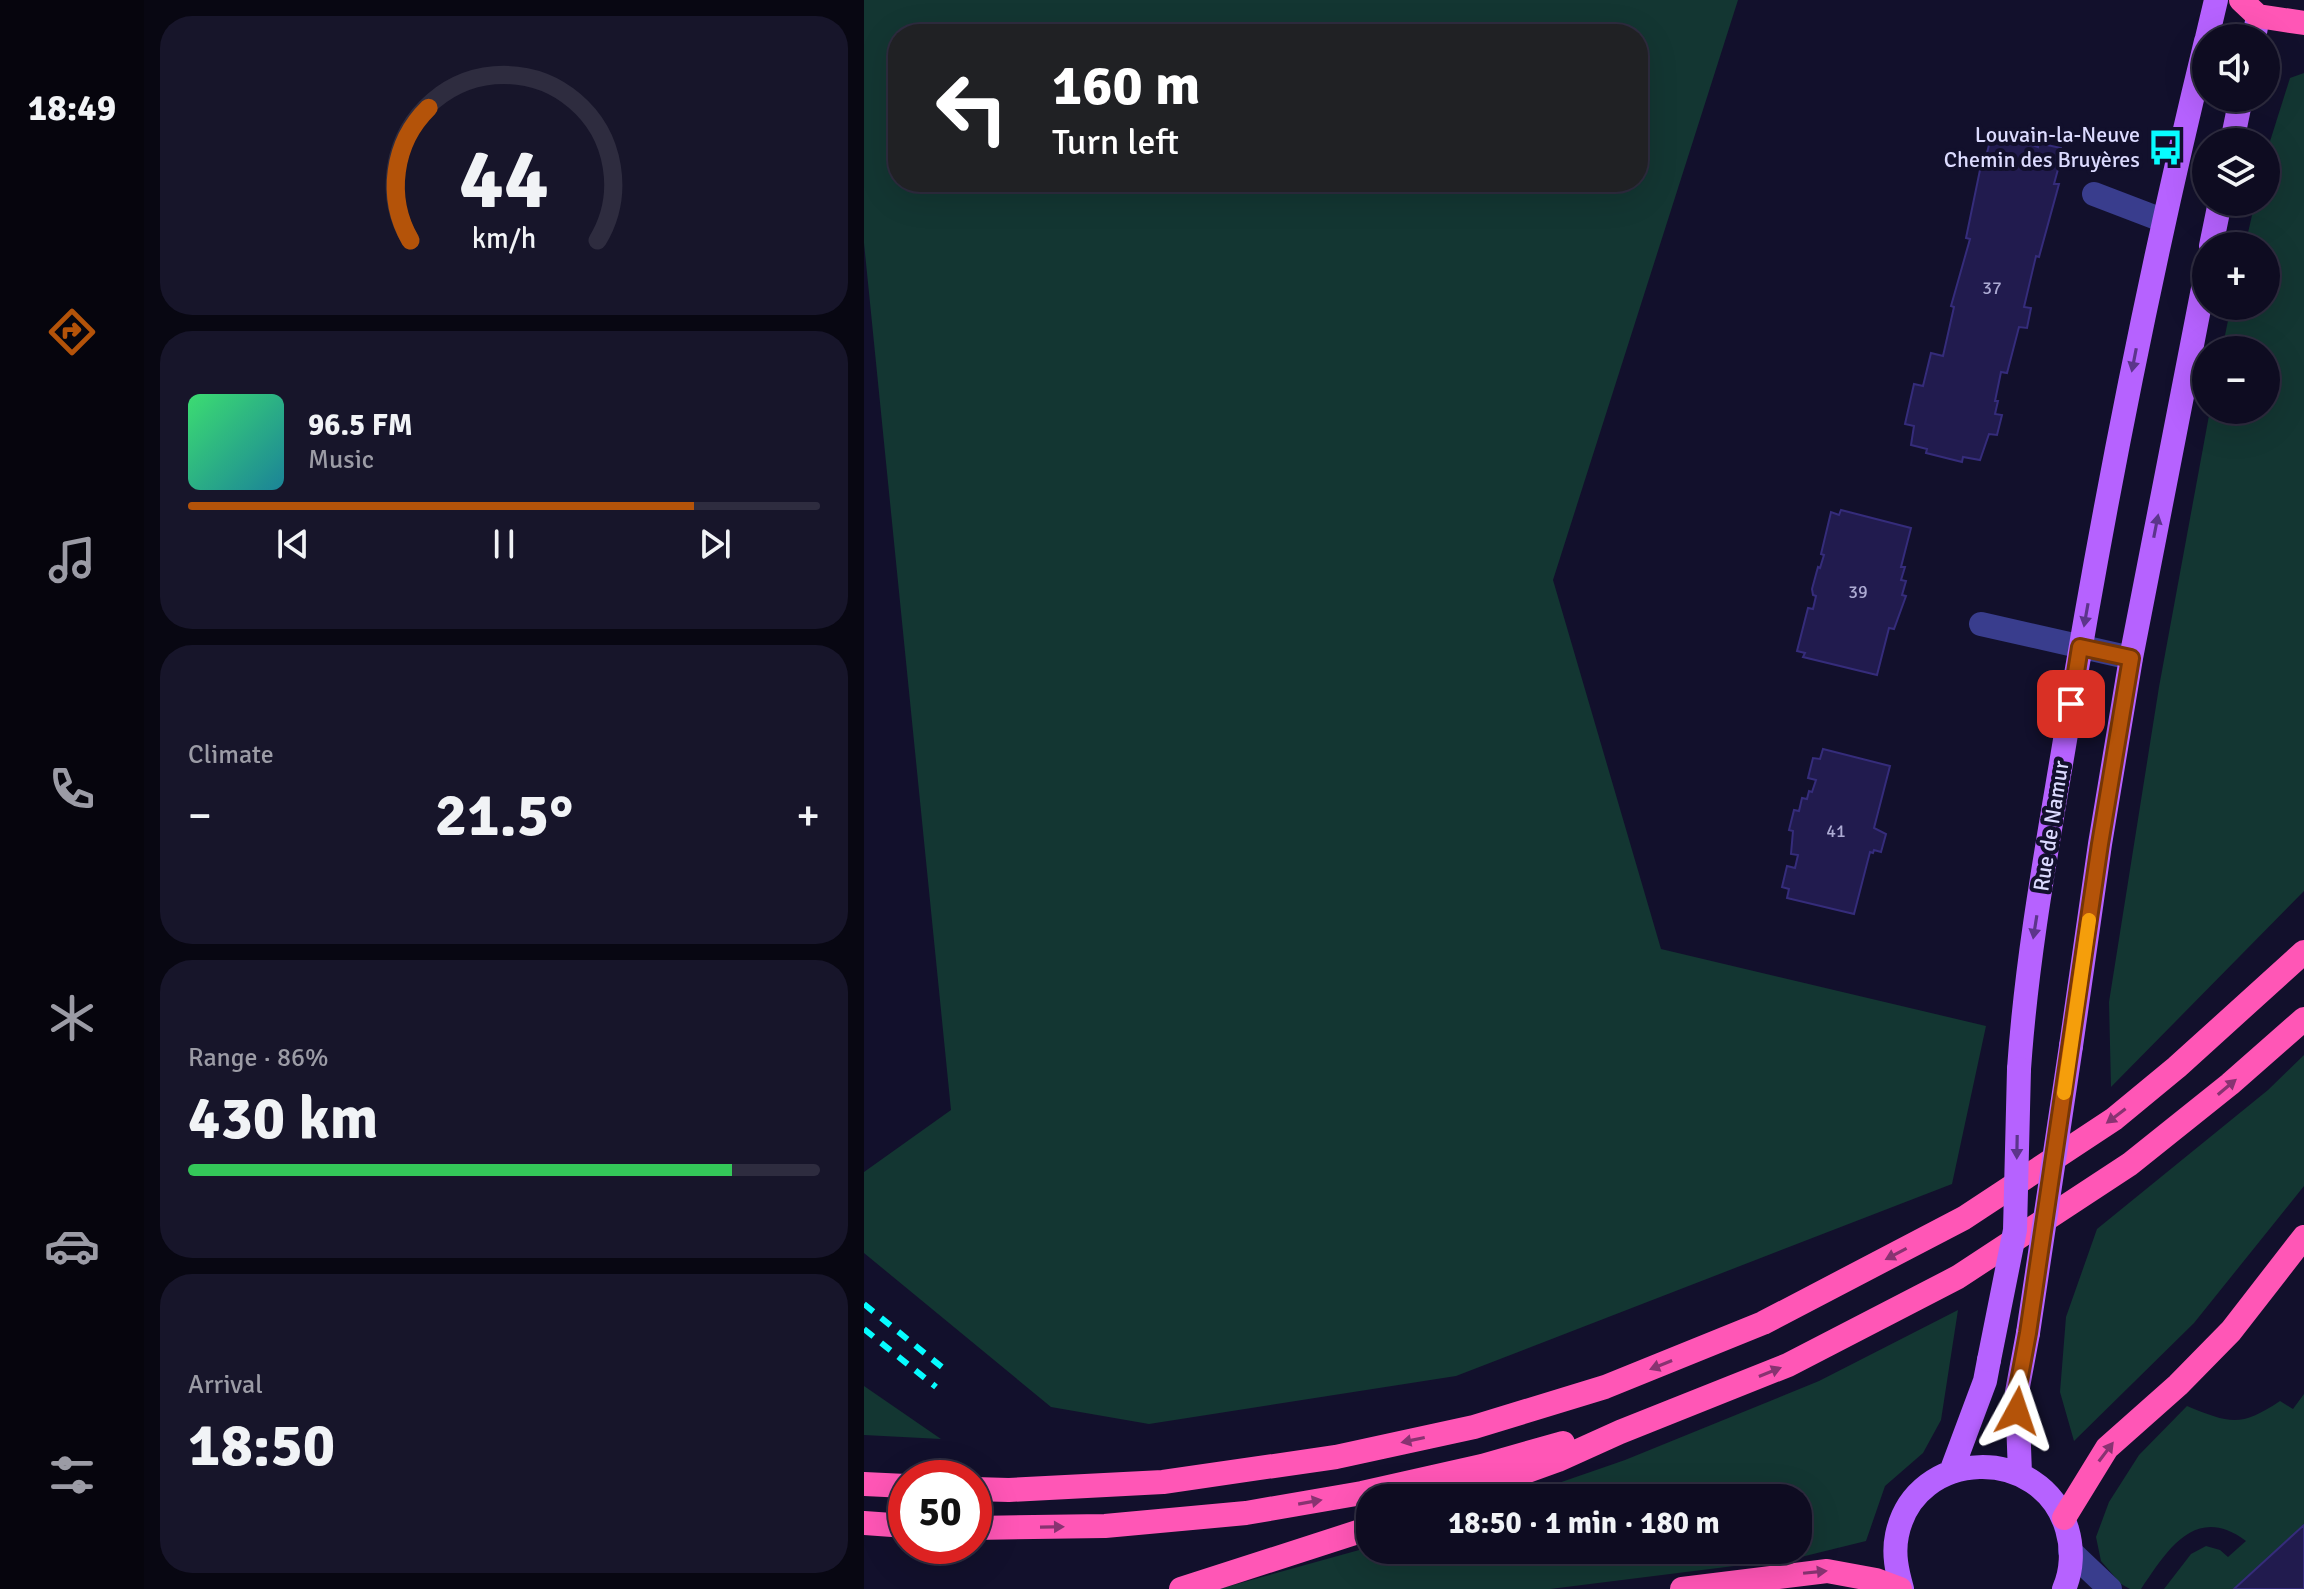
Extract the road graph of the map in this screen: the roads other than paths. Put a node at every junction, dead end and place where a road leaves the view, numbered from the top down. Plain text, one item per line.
1 (2216, 0) edge
2 (2253, 13) edge
3 (2304, 23) edge
4 (2210, 24) edge
5 (2192, 97) edge
6 (2094, 194) dead end
7 (2162, 220) junction
8 (2197, 320) edge
9 (1981, 624) dead end
10 (2080, 647) junction
11 (2131, 658) junction
12 (2304, 952) edge
13 (2304, 1019) edge
14 (2304, 1237) edge
15 (1620, 1432) junction
16 (1951, 1472) junction
17 (2020, 1474) junction
18 (864, 1484) edge
19 (1492, 1484) edge
20 (888, 1485) edge
21 (992, 1490) edge
22 (2064, 1518) junction
23 (864, 1523) edge
24 (888, 1525) edge
25 (992, 1528) edge
26 (1356, 1533) edge
27 (2070, 1551) junction
28 (1181, 1589) edge
29 (1682, 1589) edge
30 (1901, 1589) edge
31 (2064, 1589) edge
32 (2110, 1589) edge

1 - 4 main road, Rue de Namur
2 - 3 highway
5 - 7 main road, Rue de Namur
6 - 7 street
7 -> 10 main road, Rue de Namur
11 -> 8 main road
9 - 10 street
10 - 11 street
10 -> 16 main road, Rue de Namur, bridge
11 - 17 main road, bridge
12 -> 21 highway
15 -> 13 highway
22 -> 14 highway
15 - 19 highway
25 -> 15 highway
16 - 17 main road
16 - 30 main road
17 - 22 main road
18 - 20 highway
22 - 27 main road
23 - 24 highway
26 - 28 highway
27 - 31 main road
27 - 32 street
29 -> 30 highway

